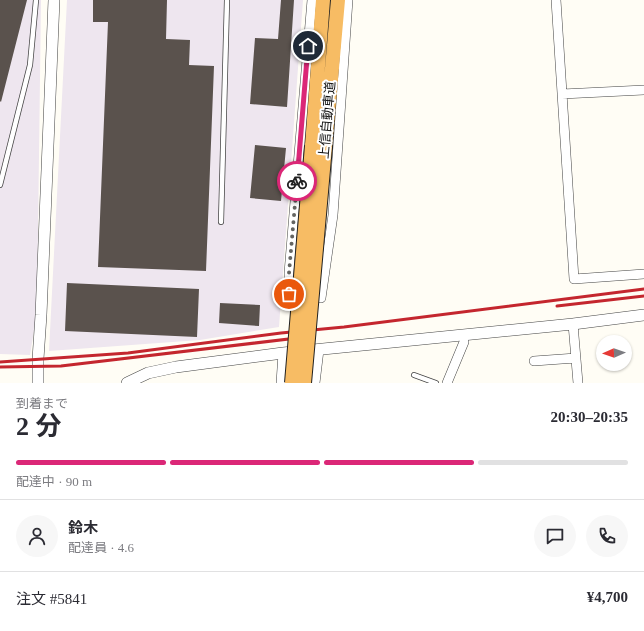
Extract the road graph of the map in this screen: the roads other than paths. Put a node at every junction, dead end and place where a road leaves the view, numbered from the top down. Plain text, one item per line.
1 (36, 0) edge
2 (54, 0) edge
3 (227, 0) edge
4 (312, 0) edge
5 (323, 0) edge
6 (338, 0) edge
7 (348, 0) edge
8 (556, 0) edge
9 (644, 90) edge
10 (562, 94) junction
11 (318, 147) junction
12 (0, 185) edge
13 (221, 222) dead end
14 (644, 274) edge
15 (644, 315) edge
16 (573, 324) junction
17 (464, 342) dead end
18 (319, 350) junction
19 (283, 353) junction
20 (576, 358) junction
21 (534, 361) dead end
22 (414, 375) dead end
23 (38, 383) edge
24 (126, 383) edge
25 (280, 383) edge
26 (292, 383) edge
27 (304, 383) edge
28 (315, 383) edge
29 (436, 383) edge
30 (447, 383) edge
31 (578, 383) edge

1 - 12 lane
2 - 23 street
3 - 13 lane
4 - 7 street
5 - 11 highway, 上信自動車道
6 - 11 highway, 上信自動車道
8 - 10 street
9 - 10 street
10 - 14 street
11 - 26 highway, 上信自動車道, bridge
11 - 27 highway, 上信自動車道, bridge
15 - 16 street
16 - 18 street
16 - 20 street
17 - 30 street
18 - 19 street
18 - 28 street
19 - 24 street
19 - 25 street
20 - 21 street
20 - 31 street
22 - 29 lane

